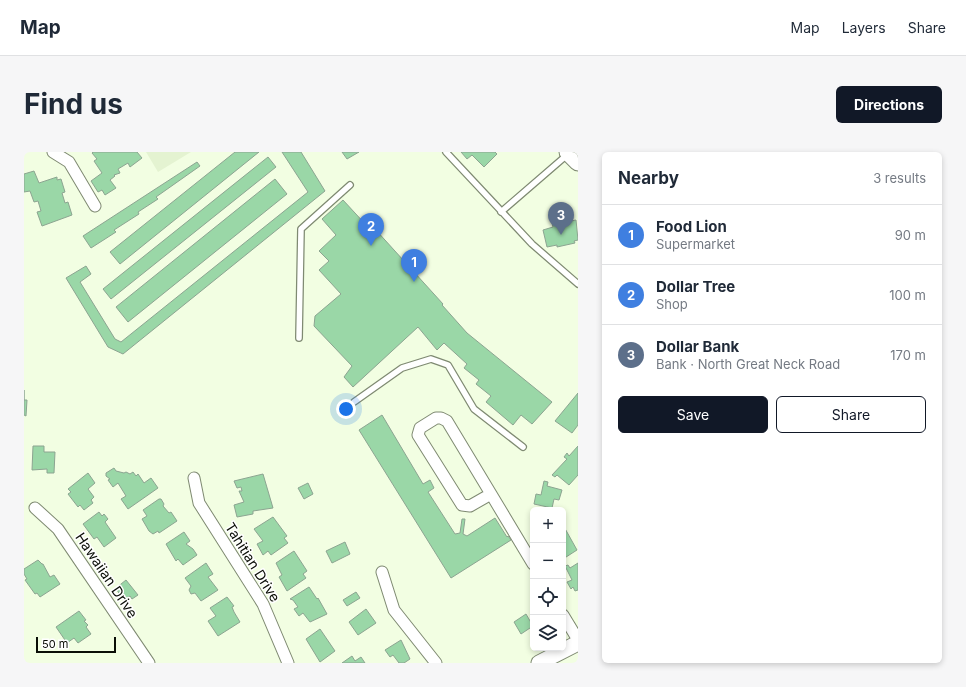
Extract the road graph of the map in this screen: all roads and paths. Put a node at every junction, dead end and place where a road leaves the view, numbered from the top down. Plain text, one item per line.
1 (53, 152) edge
2 (446, 152) edge
3 (571, 155) edge
4 (350, 185) dead end
5 (95, 206) dead end
6 (501, 212) junction
7 (578, 284) edge
8 (298, 338) dead end
9 (354, 402) dead end
10 (523, 447) dead end
11 (194, 478) dead end
12 (491, 494) junction
13 (35, 508) dead end
14 (530, 559) edge
15 (382, 572) dead end
16 (566, 620) edge
17 (578, 642) edge
18 (546, 662) edge
19 (150, 663) edge
20 (288, 663) edge
21 (436, 663) edge

1 - 5 street
2 - 6 lane
3 - 6 lane
4 - 8 lane
6 - 7 lane
9 - 10 lane
11 - 20 street, Tahitian Drive
12 - 12 street
12 - 14 street
13 - 19 street, Hawaiian Drive
15 - 21 street
16 - 17 street
17 - 18 street

